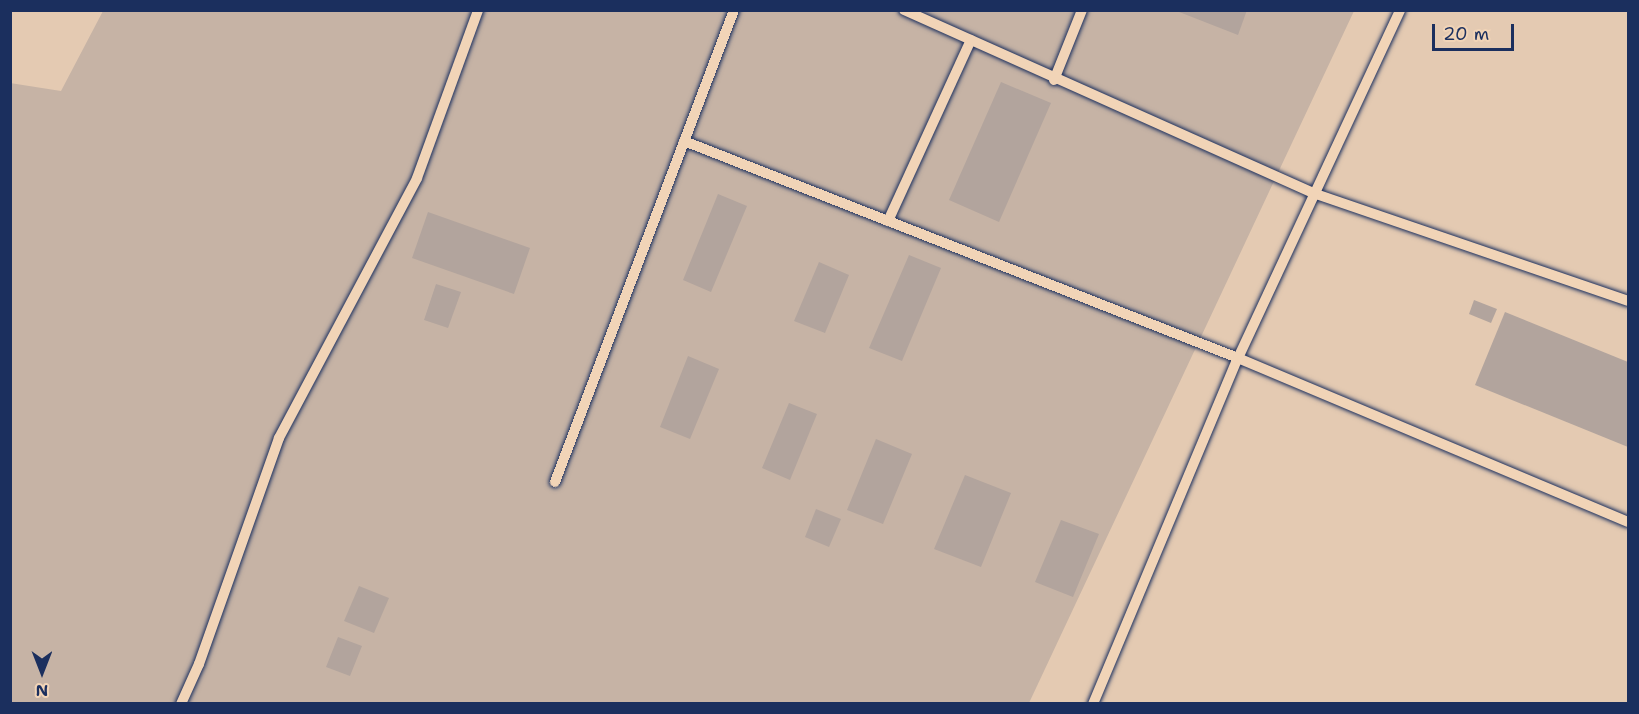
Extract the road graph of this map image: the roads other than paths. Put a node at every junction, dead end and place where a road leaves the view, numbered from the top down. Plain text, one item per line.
1 (478, 10) edge
2 (734, 10) edge
3 (904, 10) edge
4 (1082, 10) edge
5 (1400, 10) edge
6 (971, 40) junction
7 (1054, 80) junction
8 (684, 141) junction
9 (1313, 193) junction
10 (888, 221) junction
11 (1629, 301) edge
12 (1238, 358) junction
13 (555, 482) dead end
14 (1629, 522) edge
15 (181, 704) edge
16 (1092, 704) edge

1 - 15 lane
2 - 8 lane
3 - 6 lane
4 - 7 lane
5 - 9 lane
6 - 7 lane
6 - 10 lane
7 - 9 lane
8 - 10 lane
8 - 13 lane
9 - 11 lane
9 - 12 lane
10 - 12 lane
12 - 14 lane
12 - 16 lane

